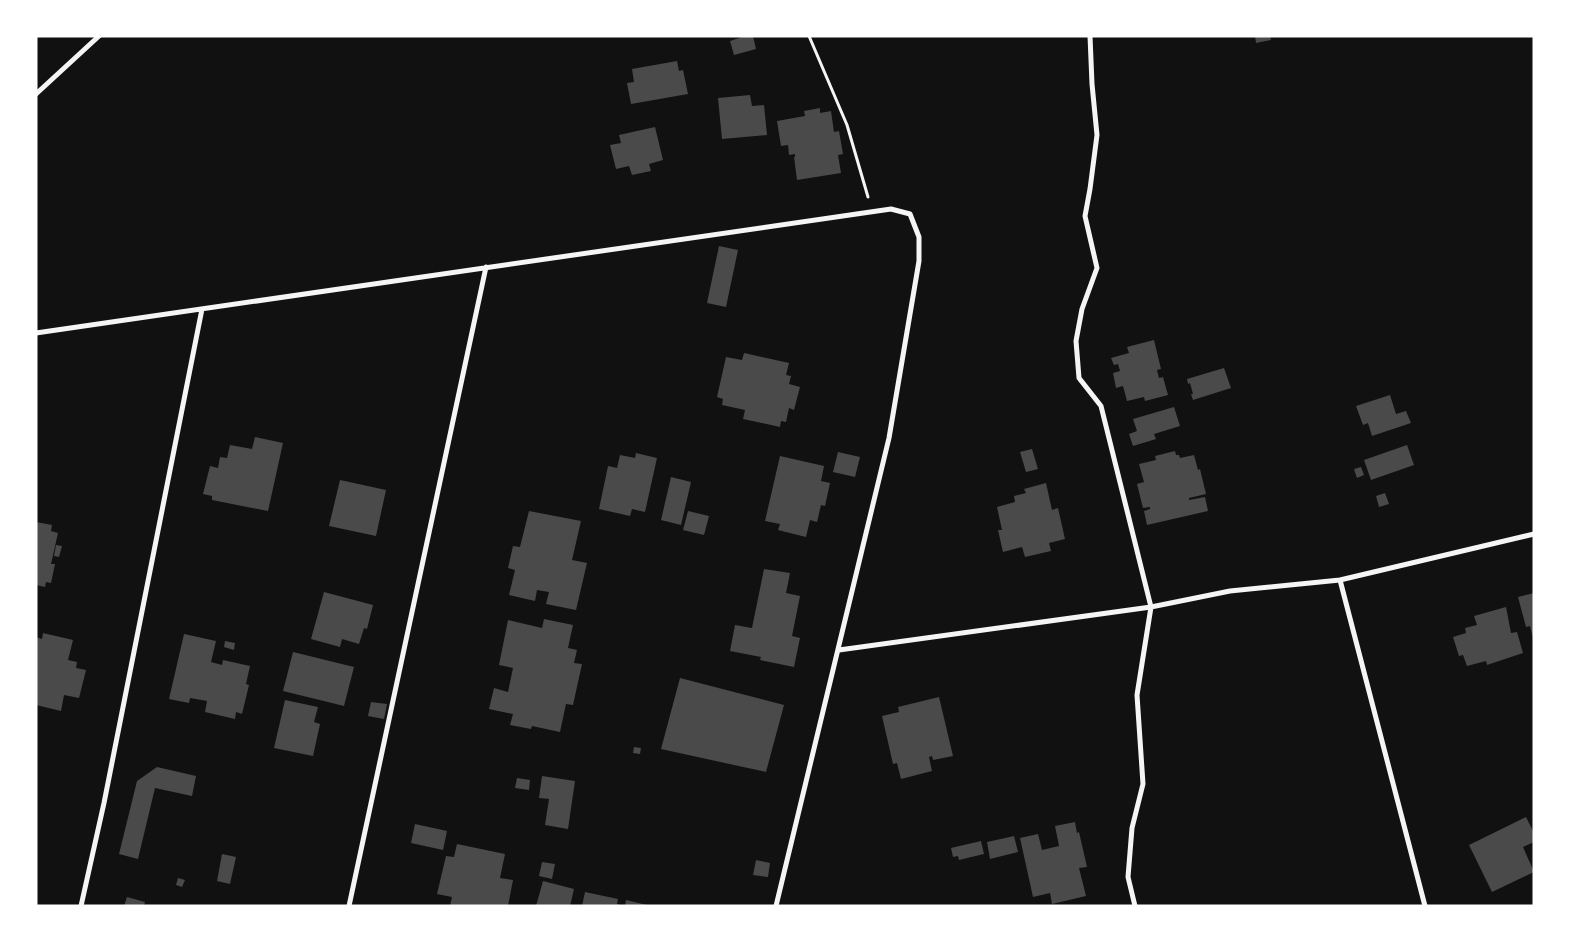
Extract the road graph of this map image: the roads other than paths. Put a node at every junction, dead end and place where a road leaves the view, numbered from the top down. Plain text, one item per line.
1 (99, 36) edge
2 (1090, 36) edge
3 (36, 94) edge
4 (486, 267) junction
5 (202, 309) junction
6 (36, 333) edge
7 (1534, 534) edge
8 (1340, 580) junction
9 (1151, 607) junction
10 (839, 650) junction
11 (81, 906) edge
12 (349, 906) edge
13 (776, 906) edge
14 (1135, 906) edge
15 (1425, 906) edge

1 - 3 street
2 - 9 street
4 - 5 street
4 - 10 street
4 - 12 street
5 - 6 street
5 - 11 street
7 - 8 street
8 - 9 street
8 - 15 street
9 - 10 street
9 - 14 street
10 - 13 street

